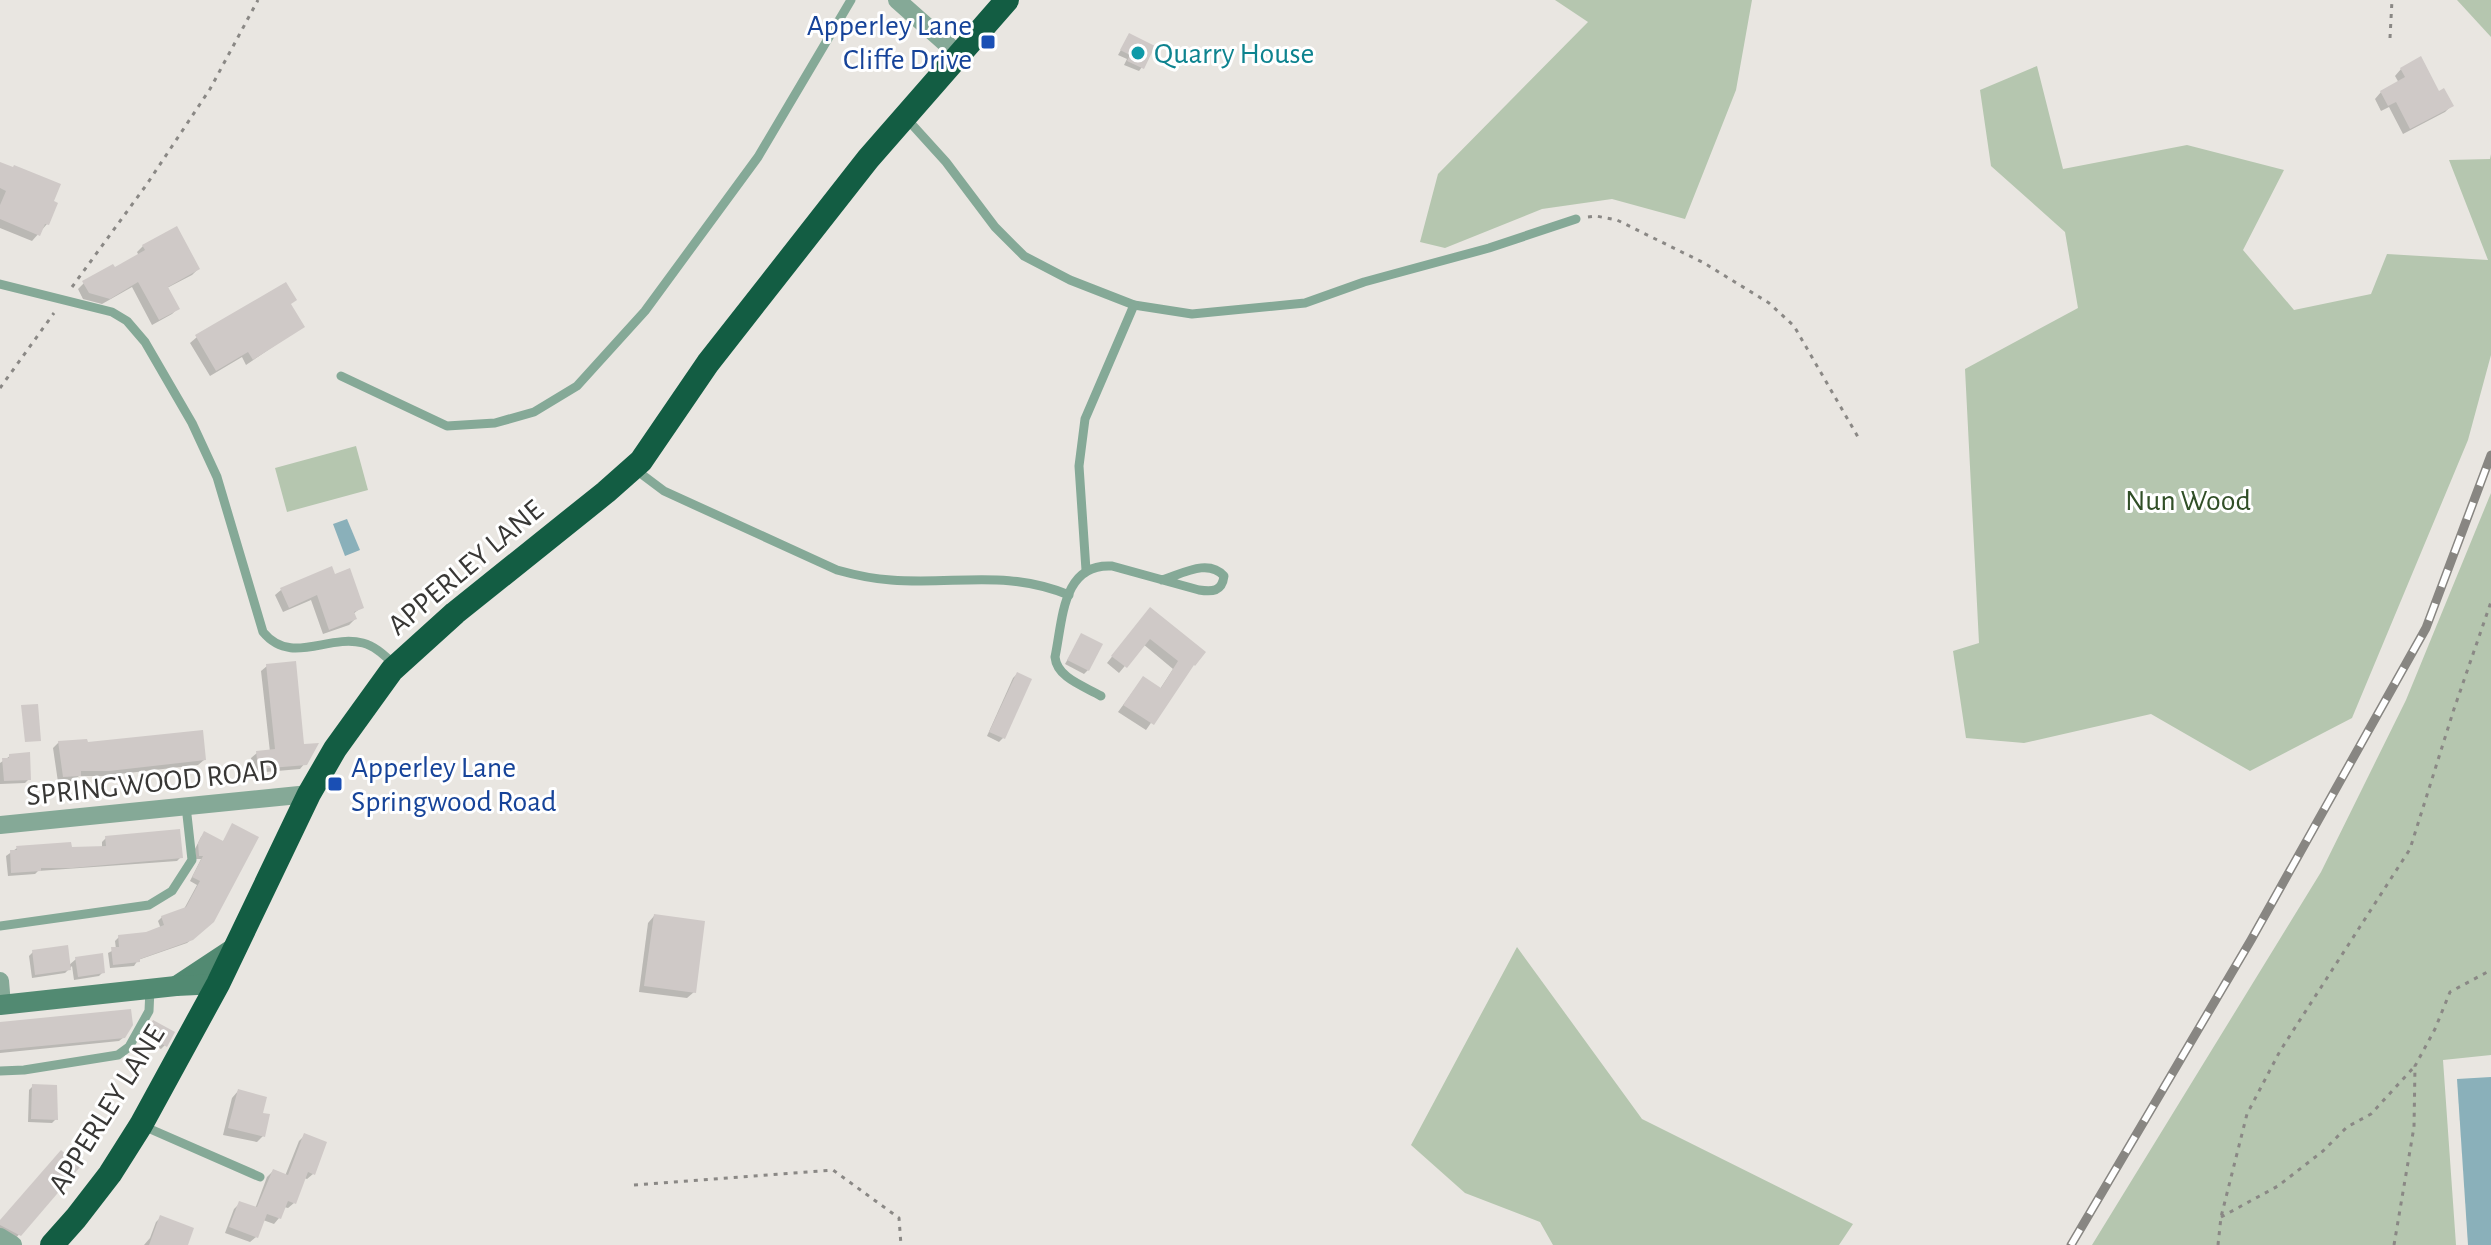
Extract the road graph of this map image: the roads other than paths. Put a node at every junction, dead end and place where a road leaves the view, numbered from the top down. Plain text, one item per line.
1 (851, 0) edge
2 (897, 0) edge
3 (1007, 0) edge
4 (959, 55) junction
5 (905, 116) junction
6 (1576, 219) road end
7 (0, 284) edge
8 (1134, 305) junction
9 (341, 376) dead end
10 (633, 468) junction
11 (1086, 570) junction
12 (1162, 580) junction
13 (1069, 595) junction
14 (397, 666) junction
15 (1101, 696) dead end
16 (309, 794) junction
17 (186, 806) junction
18 (0, 825) edge
19 (0, 926) edge
20 (235, 947) junction
21 (0, 981) edge
22 (218, 984) junction
23 (176, 986) junction
24 (150, 989) junction
25 (1, 1005) edge
26 (0, 1071) edge
27 (141, 1125) junction
28 (260, 1177) dead end
29 (0, 1237) edge
30 (13, 1245) edge
31 (52, 1245) edge

1 - 9 lane
2 - 4 street
3 - 4 highway, APPERLEY LANE
4 - 5 highway, APPERLEY LANE
5 - 8 lane
5 - 10 highway, APPERLEY LANE
6 - 8 lane
7 - 14 lane
8 - 11 lane
10 - 13 lane
10 - 14 highway, APPERLEY LANE
11 - 12 lane
11 - 13 lane
12 - 12 lane
13 - 15 lane
14 - 16 highway, APPERLEY LANE
16 - 17 street, SPRINGWOOD ROAD
16 - 20 highway, APPERLEY LANE
17 - 18 street, SPRINGWOOD ROAD
17 - 19 lane
20 - 22 highway, APPERLEY LANE
20 - 23 main road
21 - 25 street
22 - 23 main road
22 - 27 highway, APPERLEY LANE
23 - 24 main road
24 - 25 main road
24 - 26 lane
27 - 28 lane
27 - 31 highway, APPERLEY LANE
29 - 30 street

